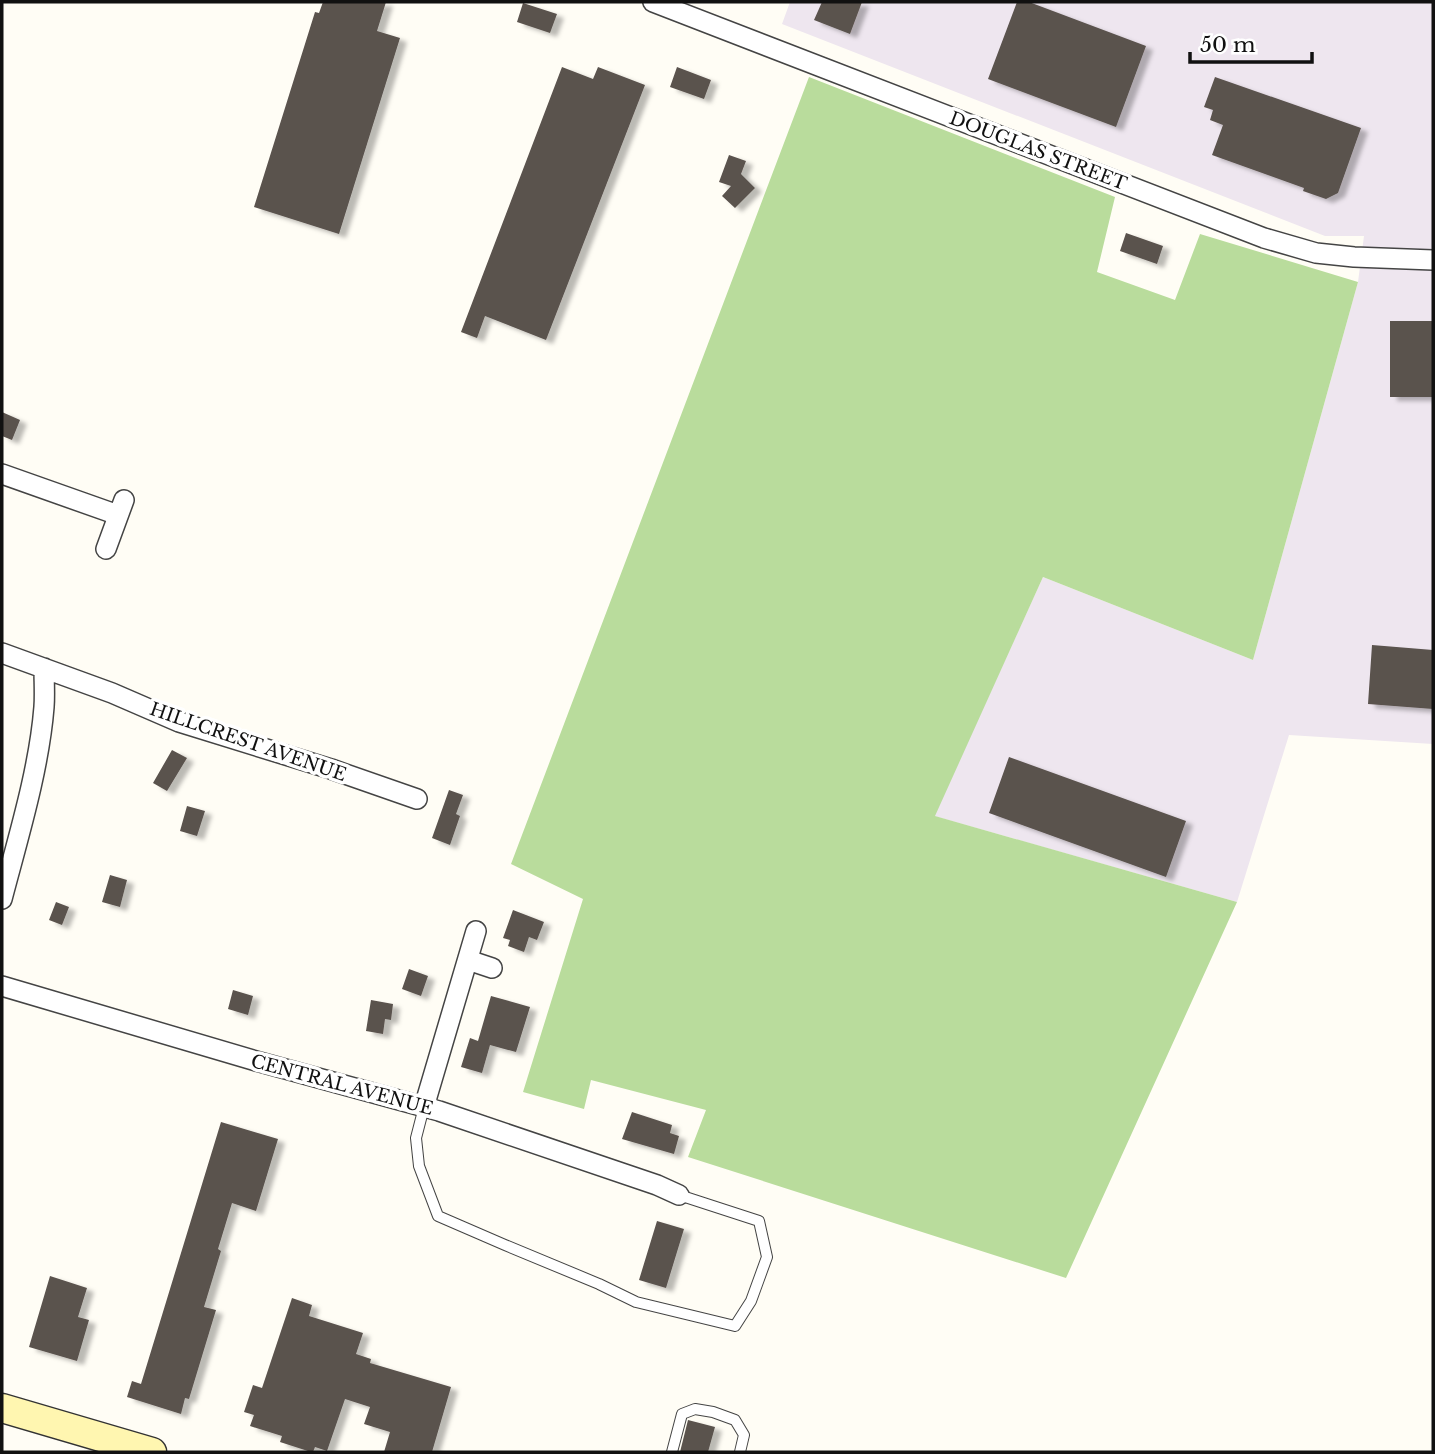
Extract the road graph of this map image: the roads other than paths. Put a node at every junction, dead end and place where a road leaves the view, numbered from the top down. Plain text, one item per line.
1 (653, 2) edge
2 (1433, 260) edge
3 (2, 474) edge
4 (106, 549) dead end
5 (2, 653) edge
6 (44, 668) junction
7 (417, 799) dead end
8 (10, 829) edge
9 (2, 899) edge
10 (476, 931) dead end
11 (468, 960) junction
12 (492, 968) dead end
13 (2, 986) edge
14 (424, 1107) junction
15 (678, 1195) joint
16 (2, 1408) edge
17 (152, 1452) edge
18 (672, 1452) edge
19 (740, 1452) edge

1 - 2 street, DOUGLAS STREET
3 - 4 street
5 - 6 street, HILLCREST AVENUE
6 - 7 street, HILLCREST AVENUE
6 - 8 street
8 - 9 street
10 - 11 street
11 - 12 street
11 - 14 street
13 - 14 street, CENTRAL AVENUE
14 - 15 street, CENTRAL AVENUE
14 - 15 lane
16 - 17 main road
18 - 19 lane

